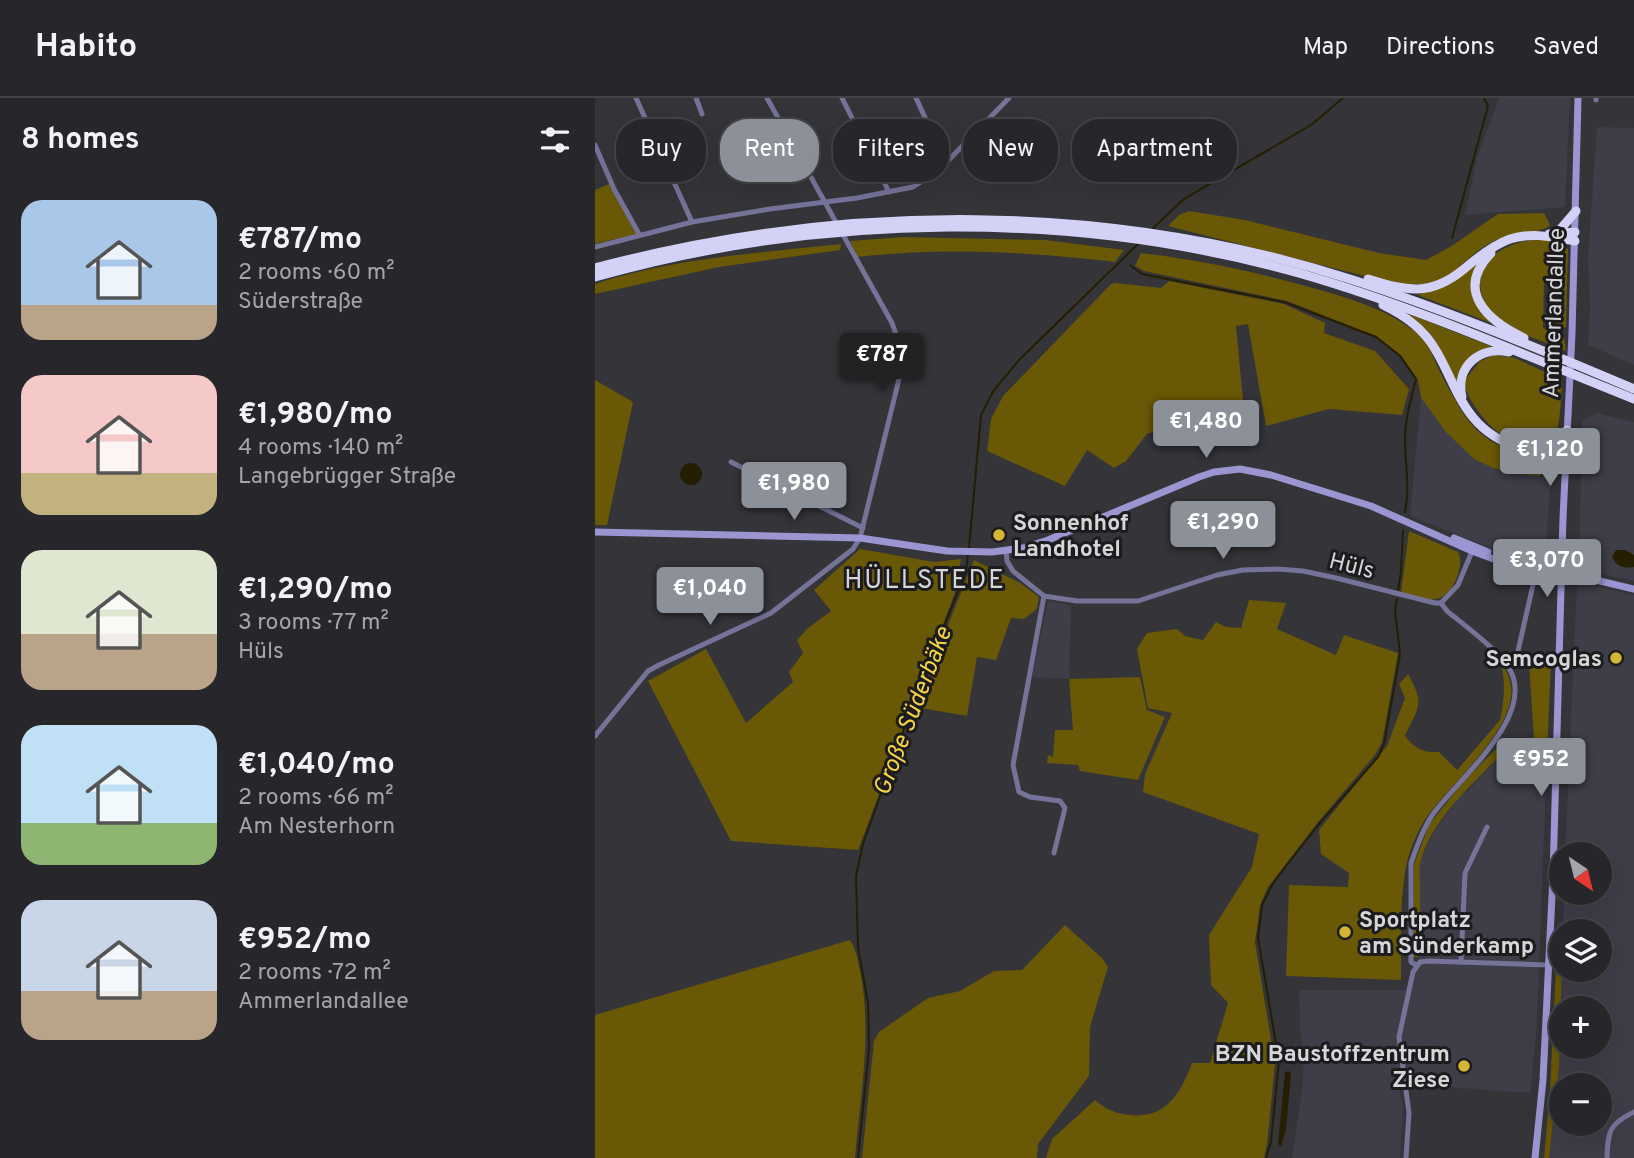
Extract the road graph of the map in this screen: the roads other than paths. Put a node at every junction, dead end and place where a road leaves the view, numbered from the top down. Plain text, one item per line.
1 (636, 98) edge
2 (696, 98) edge
3 (767, 98) edge
4 (842, 98) edge
5 (916, 98) edge
6 (1578, 98) edge
7 (1007, 99) edge
8 (702, 114) dead end
9 (926, 119) edge
10 (595, 145) edge
11 (949, 160) edge
12 (920, 182) edge
13 (889, 192) junction
14 (824, 202) junction
15 (1576, 211) junction
16 (692, 222) junction
17 (805, 232) junction
18 (1558, 232) junction
19 (639, 234) junction
20 (1544, 235) junction
21 (1575, 236) junction
22 (1168, 241) junction
23 (1497, 245) junction
24 (595, 247) edge
25 (595, 268) edge
26 (595, 277) edge
27 (1352, 280) junction
28 (1363, 293) junction
29 (1536, 348) junction
30 (1552, 367) junction
31 (1634, 389) edge
32 (1634, 399) edge
33 (1464, 405) junction
34 (1567, 430) junction
35 (1543, 451) junction
36 (1566, 456) junction
37 (731, 462) dead end
38 (863, 528) junction
39 (595, 532) edge
40 (860, 538) junction
41 (1473, 549) junction
42 (1006, 550) junction
43 (1537, 567) junction
44 (1562, 573) junction
45 (1634, 589) edge
46 (1044, 596) junction
47 (1441, 603) junction
48 (1518, 651) dead end
49 (595, 737) edge
50 (1487, 827) dead end
51 (1054, 853) dead end
52 (1461, 962) junction
53 (1416, 965) junction
54 (1548, 965) junction
55 (1634, 1112) edge
56 (1406, 1158) edge
57 (1535, 1158) edge
58 (1607, 1158) edge

1 - 16 street
2 - 8 street
3 - 14 street
4 - 13 street
5 - 9 street
6 - 15 street, Ammerlandallee
7 - 11 street
10 - 19 street
12 - 13 street
13 - 14 street
14 - 16 street
14 - 38 street
15 - 18 highway
15 - 21 street, Ammerlandallee
16 - 19 street
17 - 22 highway
17 - 25 highway
17 - 26 highway
18 - 20 highway
18 - 21 highway
19 - 24 street
20 - 21 highway
20 - 23 highway
21 - 34 street, Ammerlandallee
22 - 27 highway
22 - 28 highway
23 - 27 highway
23 - 29 highway
27 - 29 highway
28 - 30 highway
28 - 33 highway
29 - 31 highway
30 - 32 highway
30 - 33 highway
33 - 35 highway
34 - 35 highway
34 - 36 street, Ammerlandallee
35 - 36 highway
36 - 44 street, Ammerlandallee
37 - 38 street
38 - 40 street
39 - 40 street
40 - 42 street
40 - 49 street
41 - 42 street
41 - 43 street
41 - 47 street
42 - 46 street
43 - 44 street
43 - 48 street
44 - 45 street
44 - 54 street, Ammerlandallee
46 - 47 street, Hüls
46 - 51 street
47 - 53 street
50 - 52 street
52 - 53 street
52 - 54 street
53 - 56 street
54 - 57 street, Ammerlandallee
55 - 58 street

